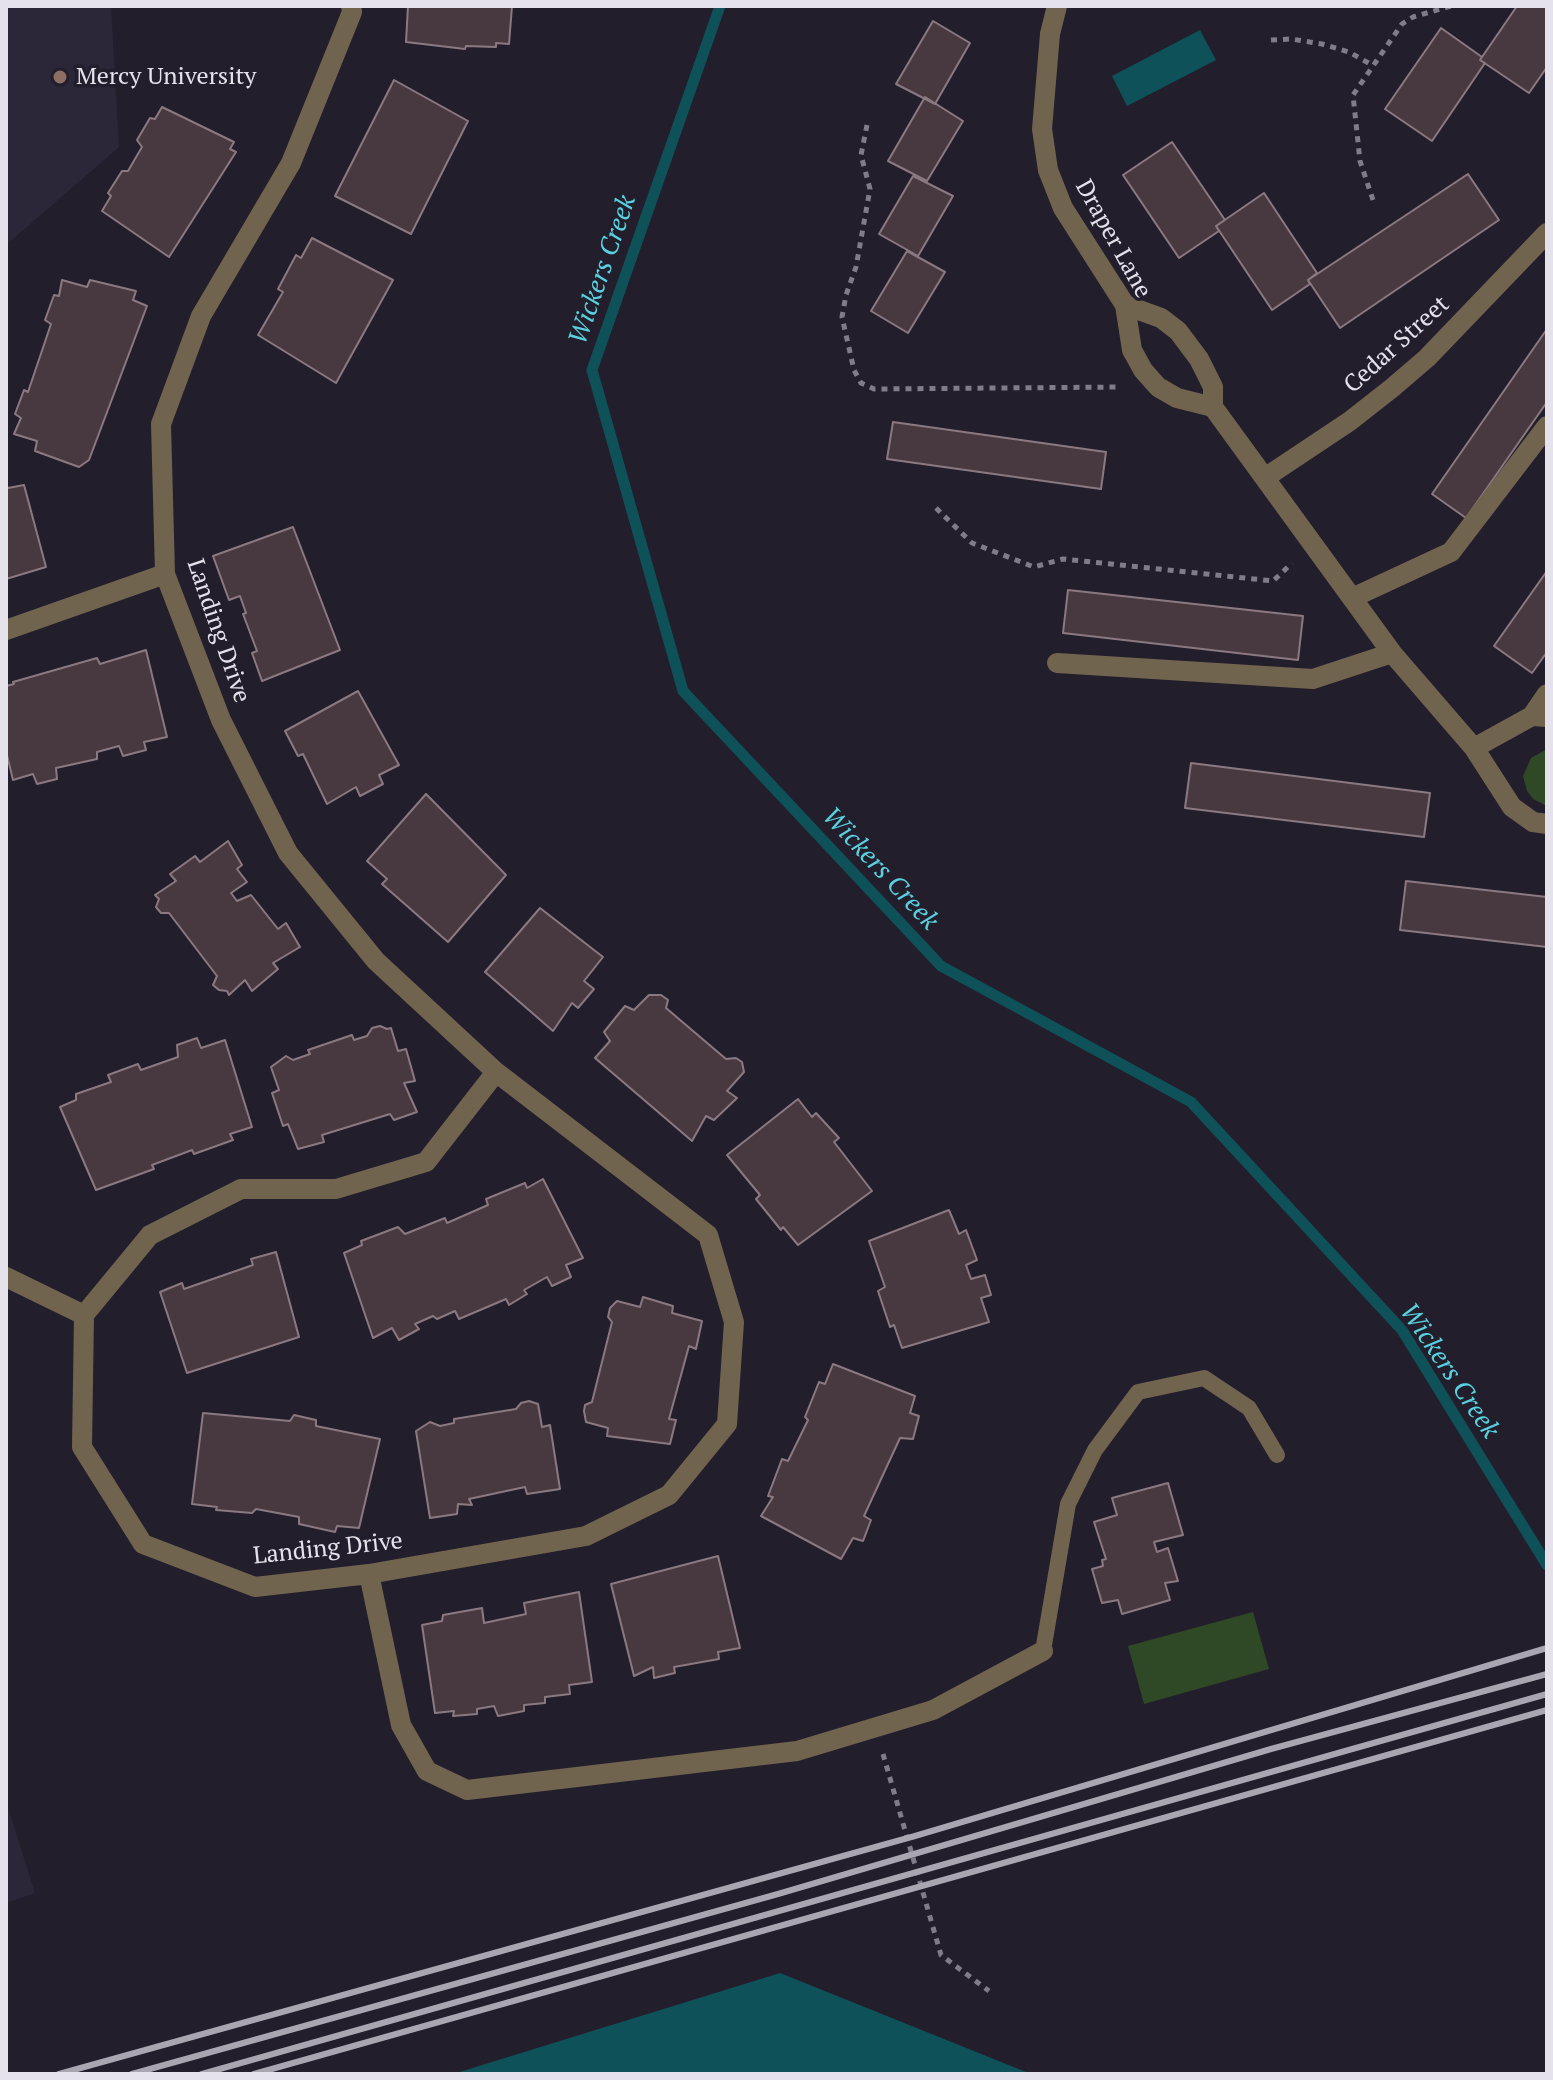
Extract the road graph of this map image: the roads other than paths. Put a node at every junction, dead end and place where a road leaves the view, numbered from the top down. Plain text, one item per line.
1 (351, 6) edge
2 (1057, 6) edge
3 (1547, 233) edge
4 (1125, 305) junction
5 (1213, 407) junction
6 (1547, 426) edge
7 (1266, 477) junction
8 (165, 574) junction
9 (1352, 598) junction
10 (6, 630) edge
11 (1392, 653) junction
12 (1057, 663) dead end
13 (1547, 694) edge
14 (1539, 717) edge
15 (1474, 748) junction
16 (1547, 824) edge
17 (496, 1072) junction
18 (6, 1277) edge
19 (84, 1315) junction
20 (1277, 1455) dead end
21 (369, 1574) junction
22 (1043, 1651) joint

1 - 8 street, Landing Drive
2 - 4 street, Draper Lane
3 - 7 street, Cedar Street
4 - 5 street
4 - 5 street, Draper Lane
5 - 7 street
6 - 9 street
7 - 9 street
8 - 10 street
8 - 17 street, Landing Drive
9 - 11 street
11 - 12 street
11 - 15 street
13 - 14 street
14 - 15 street
15 - 16 street
17 - 19 street
17 - 21 street, Landing Drive
18 - 19 street
19 - 21 street, Landing Drive
20 - 22 lane
21 - 22 street

